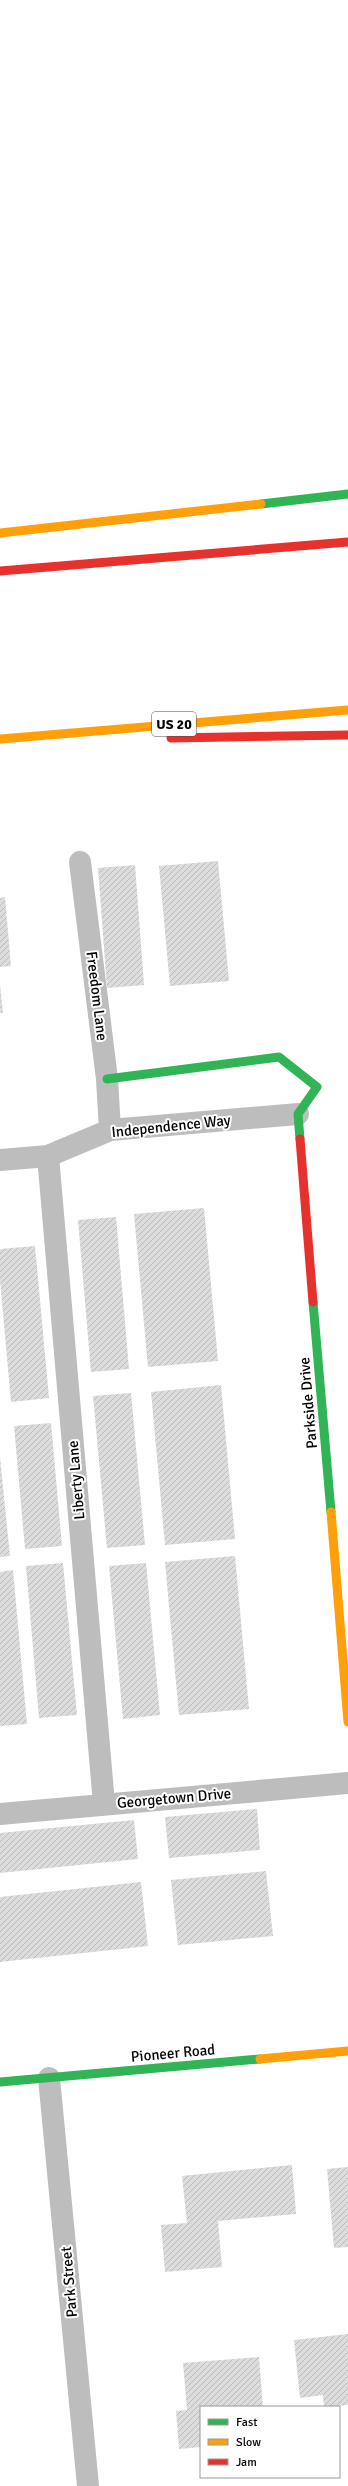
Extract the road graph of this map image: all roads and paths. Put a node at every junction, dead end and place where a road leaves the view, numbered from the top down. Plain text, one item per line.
1 (348, 494) edge
2 (0, 533) edge
3 (348, 542) edge
4 (0, 571) edge
5 (348, 710) edge
6 (348, 735) edge
7 (158, 738) dead end
8 (119, 739) dead end
9 (0, 740) edge
10 (80, 862) dead end
11 (107, 1079) junction
12 (298, 1114) junction
13 (110, 1130) junction
14 (48, 1156) junction
15 (0, 1160) edge
16 (348, 1722) edge
17 (348, 1783) edge
18 (104, 1804) junction
19 (0, 1814) edge
20 (348, 2051) edge
21 (49, 2078) junction
22 (0, 2082) edge
23 (88, 2486) edge

1 - 2 main road
3 - 4 main road
5 - 9 main road, US 20
6 - 7 main road
8 - 9 main road
10 - 11 street, Freedom Lane
11 - 12 main road
11 - 13 street, Freedom Lane
12 - 13 street, Independence Way
12 - 16 main road, Parkside Drive
13 - 14 street, Independence Way
14 - 15 street, Independence Way
14 - 18 street, Liberty Lane
17 - 18 street, Georgetown Drive
18 - 19 street, Georgetown Drive
20 - 21 main road, Pioneer Road
21 - 22 main road, Pioneer Road
21 - 23 street, Park Street

